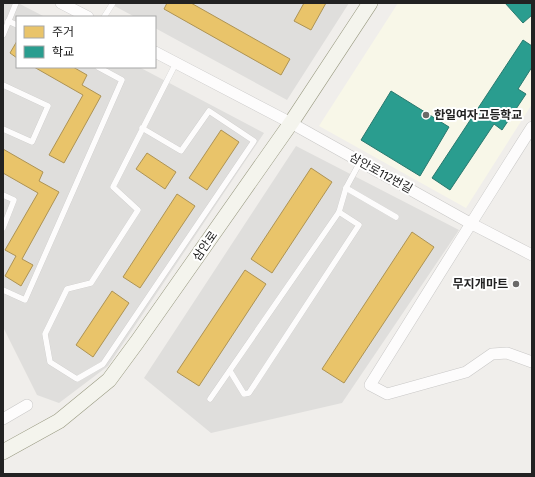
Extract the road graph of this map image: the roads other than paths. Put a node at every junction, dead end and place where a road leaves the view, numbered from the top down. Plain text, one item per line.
1 (16, 3) edge
2 (61, 3) edge
3 (113, 3) edge
4 (370, 3) edge
5 (86, 16) edge
6 (105, 16) edge
7 (8, 21) junction
8 (16, 25) edge
9 (3, 35) edge
10 (156, 53) edge
11 (176, 63) junction
12 (100, 68) edge
13 (3, 85) edge
14 (291, 123) junction
15 (532, 127) edge
16 (142, 128) junction
17 (3, 129) edge
18 (360, 162) junction
19 (346, 188) junction
20 (3, 195) edge
21 (339, 212) junction
22 (396, 217) dead end
23 (470, 223) junction
24 (3, 228) edge
25 (532, 255) edge
26 (3, 290) edge
27 (532, 362) edge
28 (230, 371) junction
29 (210, 399) dead end
30 (26, 405) dead end
31 (3, 419) edge
32 (3, 452) edge

1 - 7 lane
2 - 5 street
3 - 6 lane
4 - 14 main road, 삼안로
7 - 8 lane
7 - 9 lane
10 - 11 street, 삼안로112번길
11 - 14 street, 삼안로112번길
11 - 16 lane
12 - 26 lane
13 - 17 lane
14 - 18 street, 삼안로112번길
14 - 32 main road, 삼안로
15 - 23 street
16 - 16 lane
18 - 19 lane
18 - 23 street, 삼안로112번길
19 - 21 lane
19 - 22 lane
20 - 24 lane
21 - 28 lane
21 - 28 lane
23 - 25 street, 삼안로112번길
23 - 27 street
28 - 29 lane
30 - 31 street

